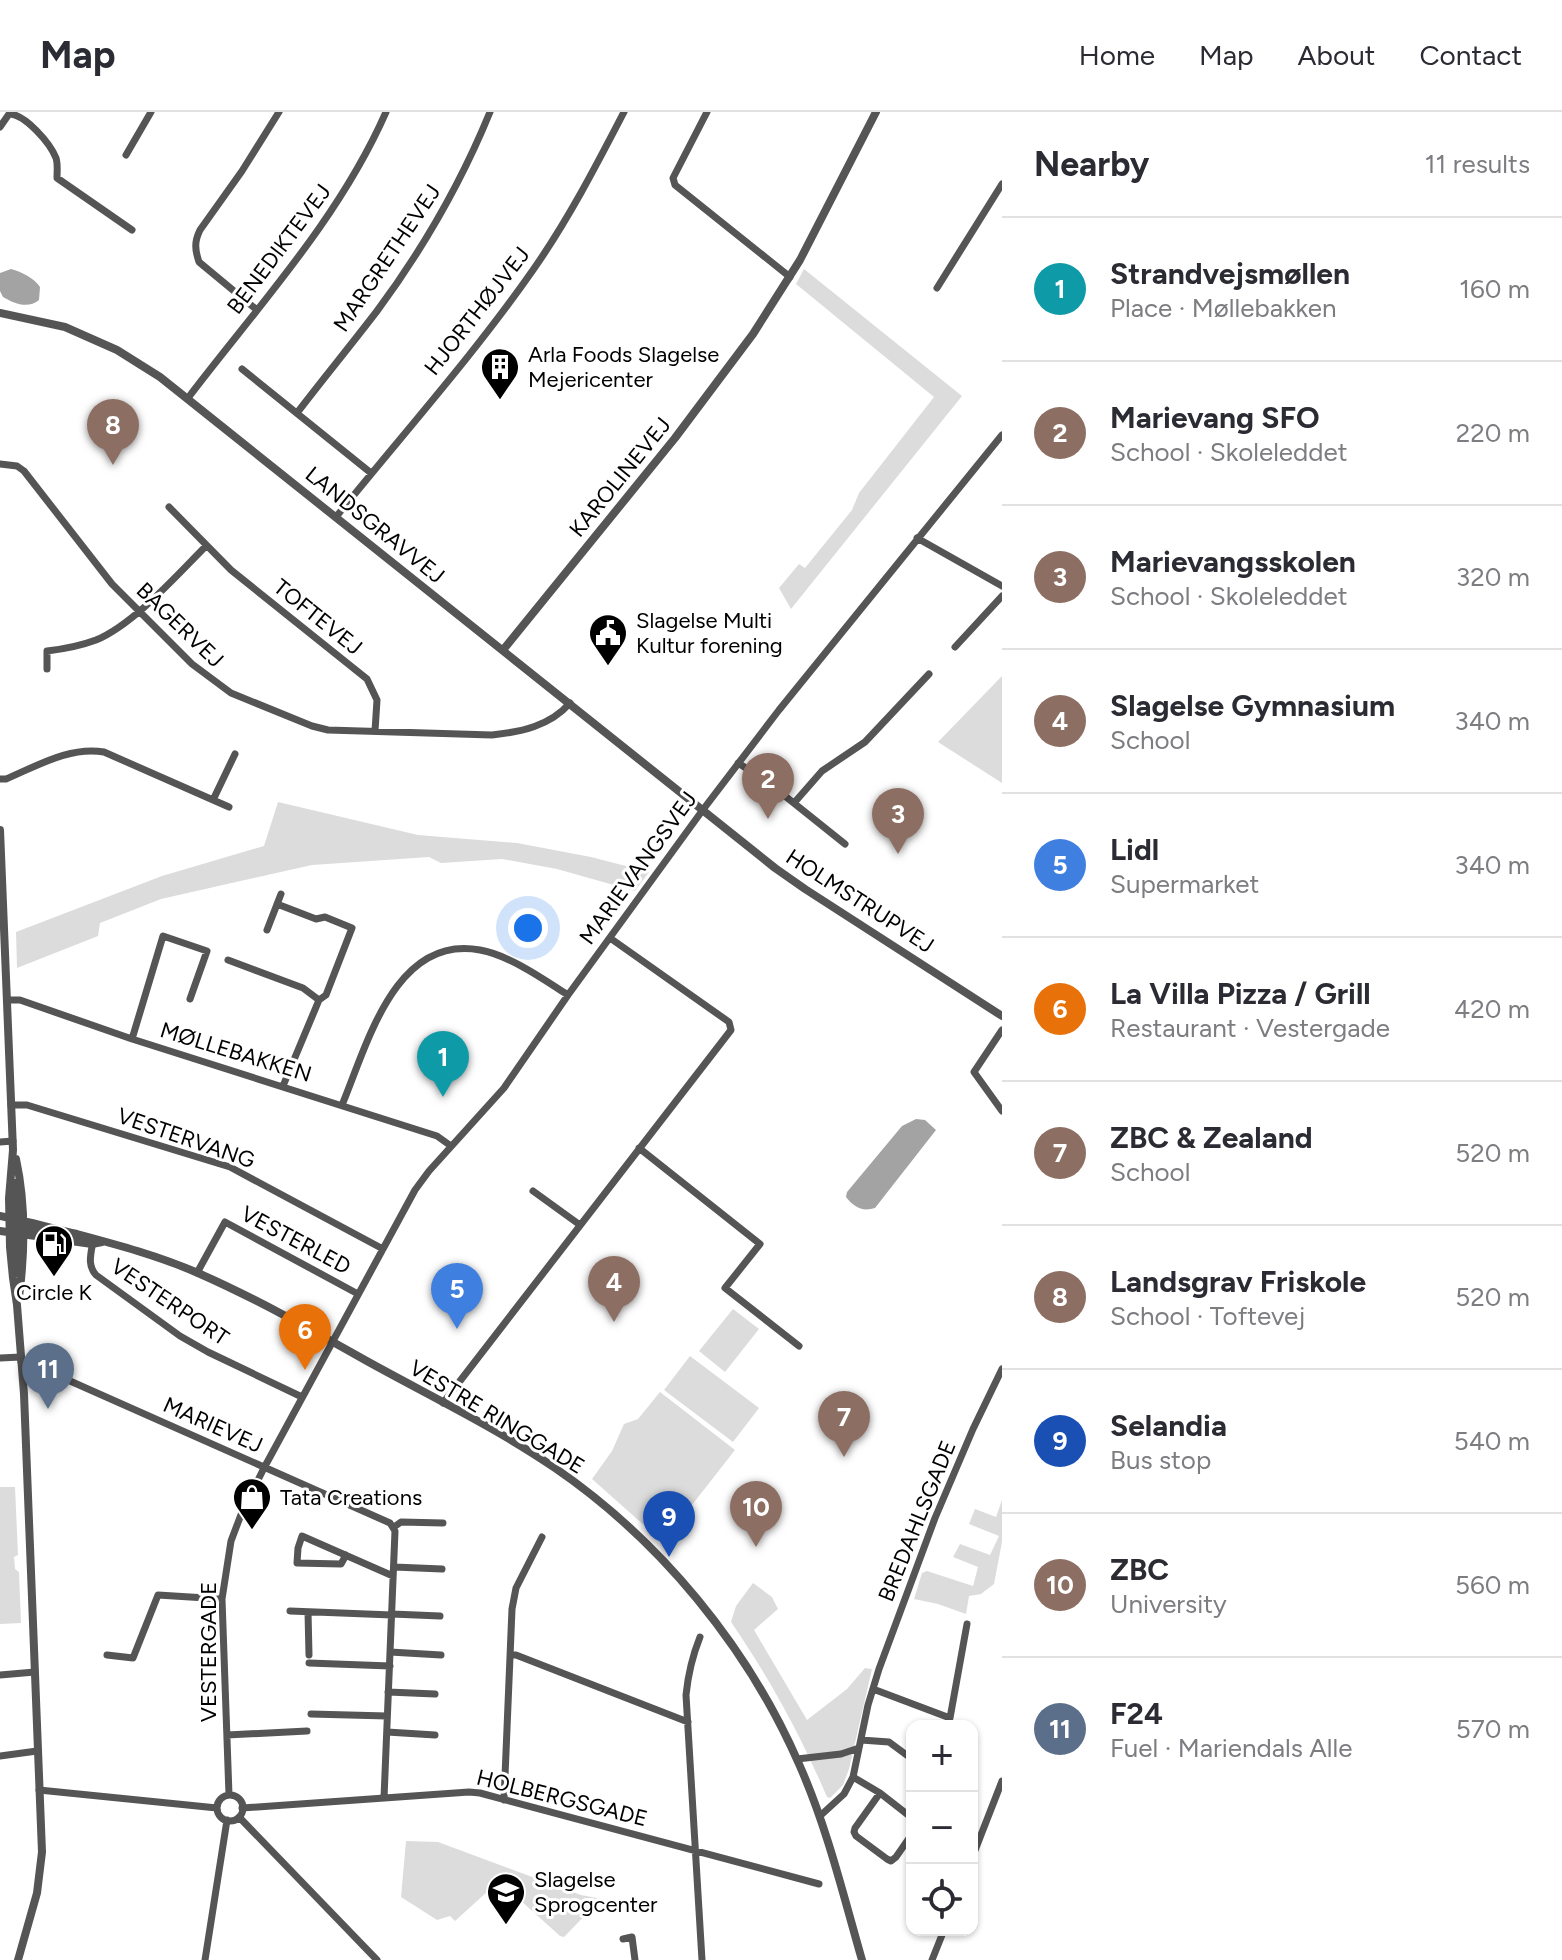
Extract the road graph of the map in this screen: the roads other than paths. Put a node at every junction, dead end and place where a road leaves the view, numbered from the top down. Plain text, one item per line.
1 (151, 112) edge
2 (279, 112) edge
3 (386, 112) edge
4 (490, 112) edge
5 (624, 112) edge
6 (707, 112) edge
7 (876, 112) edge
8 (0, 127) edge
9 (126, 155) dead end
10 (1002, 184) edge
11 (132, 230) dead end
12 (790, 277) junction
13 (937, 288) dead end
14 (257, 310) junction
15 (0, 313) edge
16 (242, 369) dead end
17 (188, 398) junction
18 (297, 413) junction
19 (1002, 435) edge
20 (0, 464) edge
21 (371, 473) junction
22 (169, 507) dead end
23 (336, 517) junction
24 (917, 538) junction
25 (206, 546) junction
26 (1002, 586) edge
27 (1002, 596) edge
28 (139, 611) junction
29 (955, 647) dead end
30 (503, 650) junction
31 (47, 669) dead end
32 (929, 674) dead end
33 (570, 703) junction
34 (375, 731) junction
35 (235, 754) dead end
36 (738, 763) junction
37 (0, 779) edge
38 (213, 800) junction
39 (794, 803) junction
40 (229, 807) dead end
41 (702, 811) junction
42 (0, 830) edge
43 (845, 844) dead end
44 (281, 894) dead end
45 (277, 904) junction
46 (267, 930) dead end
47 (610, 938) junction
48 (228, 960) dead end
49 (568, 995) junction
50 (190, 999) dead end
51 (7, 1000) junction
52 (319, 1000) junction
53 (1002, 1016) edge
54 (1002, 1030) edge
55 (132, 1039) junction
56 (283, 1086) junction
57 (11, 1105) junction
58 (342, 1105) junction
59 (1002, 1111) edge
60 (0, 1142) edge
61 (13, 1146) junction
62 (451, 1146) junction
63 (639, 1148) junction
64 (533, 1191) dead end
65 (580, 1225) junction
66 (13, 1226) edge
67 (93, 1241) junction
68 (383, 1249) junction
69 (197, 1273) junction
70 (358, 1294) junction
71 (17, 1305) junction
72 (332, 1342) junction
73 (799, 1346) dead end
74 (0, 1358) edge
75 (21, 1360) junction
76 (1002, 1369) edge
77 (302, 1397) junction
78 (443, 1403) junction
79 (264, 1468) junction
80 (443, 1523) dead end
81 (392, 1525) junction
82 (542, 1537) dead end
83 (346, 1555) junction
84 (442, 1569) dead end
85 (394, 1572) junction
86 (222, 1599) junction
87 (290, 1611) dead end
88 (308, 1612) junction
89 (392, 1614) junction
90 (440, 1616) dead end
91 (967, 1624) dead end
92 (700, 1637) dead end
93 (390, 1652) junction
94 (107, 1655) dead end
95 (441, 1655) dead end
96 (511, 1655) junction
97 (390, 1666) junction
98 (35, 1672) junction
99 (0, 1675) edge
100 (873, 1689) junction
101 (388, 1692) junction
102 (435, 1694) dead end
103 (311, 1714) dead end
104 (387, 1716) junction
105 (688, 1722) junction
106 (307, 1731) dead end
107 (387, 1732) junction
108 (227, 1735) junction
109 (435, 1735) dead end
110 (860, 1744) junction
111 (37, 1751) junction
112 (906, 1755) edge
113 (0, 1756) edge
114 (797, 1759) junction
115 (853, 1777) junction
116 (1002, 1781) edge
117 (39, 1790) junction
118 (880, 1793) junction
119 (229, 1795) junction
120 (384, 1798) junction
121 (504, 1800) junction
122 (217, 1808) junction
123 (242, 1808) junction
124 (906, 1813) edge
125 (820, 1816) junction
126 (239, 1817) junction
127 (227, 1820) junction
128 (906, 1843) edge
129 (978, 1843) edge
130 (695, 1851) junction
131 (819, 1884) dead end
132 (942, 1936) edge
133 (623, 1939) dead end
134 (935, 1959) edge
135 (18, 1960) edge
136 (205, 1960) edge
137 (377, 1960) edge
138 (635, 1960) edge
139 (702, 1960) edge
140 (862, 1960) edge

1 - 9 street
2 - 14 street
3 - 14 street, BENEDIKTEVEJ
4 - 18 street, MARGRETHEVEJ
5 - 21 street, HJORTHØJVEJ
6 - 12 street
7 - 12 street, KAROLINEVEJ
8 - 11 street
10 - 13 street
12 - 30 street, KAROLINEVEJ
14 - 17 street, BENEDIKTEVEJ
15 - 17 street, LANDSGRAVVEJ
16 - 18 street
17 - 23 street, LANDSGRAVVEJ
18 - 21 street
19 - 24 street, MARIEVANGSVEJ
20 - 28 street, BAGERVEJ
21 - 23 street, HJORTHØJVEJ
22 - 25 street, TOFTEVEJ
23 - 30 street, LANDSGRAVVEJ
24 - 26 street
24 - 36 street, MARIEVANGSVEJ
25 - 28 street
25 - 34 street, TOFTEVEJ
27 - 29 street
28 - 31 street
28 - 34 street, BAGERVEJ
30 - 33 street, LANDSGRAVVEJ
32 - 39 street
33 - 34 street, BAGERVEJ
33 - 41 street, LANDSGRAVVEJ
35 - 38 street
36 - 39 street
36 - 41 street, MARIEVANGSVEJ
37 - 38 street
38 - 40 street
39 - 43 street
41 - 47 street, MARIEVANGSVEJ
41 - 53 street, HOLMSTRUPVEJ
42 - 51 street
44 - 45 street
45 - 46 street
45 - 52 street
47 - 49 street, MARIEVANGSVEJ
47 - 63 street
48 - 52 street
49 - 58 street
49 - 62 street, MARIEVANGSVEJ
50 - 55 street
51 - 55 street, MØLLEBAKKEN
51 - 57 street
52 - 56 street
54 - 59 street
55 - 56 street, MØLLEBAKKEN
56 - 58 street, MØLLEBAKKEN
57 - 61 street
57 - 68 street, VESTERVANG
58 - 62 street, MØLLEBAKKEN
60 - 61 street
61 - 66 street
62 - 68 street, MARIEVANGSVEJ
63 - 65 street
63 - 73 street
64 - 65 street
65 - 78 street
66 - 67 street, VESTRE RINGGADE
66 - 67 street, VESTRE RINGGADE
66 - 71 street
66 - 71 street
67 - 69 street, VESTRE RINGGADE
67 - 77 street, VESTERPORT
68 - 70 street, MARIEVANGSVEJ
69 - 70 street, VESTERLED
69 - 72 street, VESTRE RINGGADE
70 - 72 street, MARIEVANGSVEJ
71 - 75 street
72 - 77 street, VESTERGADE
72 - 78 street, VESTRE RINGGADE
74 - 75 street
75 - 79 street, MARIEVEJ
75 - 98 street
76 - 100 street, BREDAHLSGADE
77 - 79 street, VESTERGADE
78 - 114 street, VESTRE RINGGADE
79 - 81 street, MARIEVEJ
79 - 86 street, VESTERGADE
80 - 81 street
81 - 85 street
82 - 96 street
83 - 83 street
83 - 85 street
84 - 85 street
85 - 89 street
86 - 94 street
86 - 108 street, VESTERGADE
87 - 88 street
88 - 89 street
88 - 97 street
89 - 90 street
89 - 93 street
91 - 100 street
92 - 105 street
93 - 95 street
93 - 97 street
96 - 105 street
96 - 121 street
97 - 101 street
98 - 99 street
98 - 111 street
100 - 110 street, BREDAHLSGADE
101 - 102 street
101 - 104 street
103 - 104 street
104 - 107 street
105 - 130 street
106 - 108 street
107 - 109 street
107 - 120 street
108 - 119 street, VESTERGADE
110 - 112 street
110 - 114 street
110 - 115 street, BREDAHLSGADE
111 - 113 street
111 - 117 street
114 - 125 street, VESTRE RINGGADE
115 - 118 street
115 - 125 street, BREDAHLSGADE
116 - 129 street
117 - 122 street
117 - 135 street
118 - 124 street
118 - 128 street
119 - 122 street
119 - 123 street
120 - 121 street, HOLBERGSGADE
120 - 123 street, HOLBERGSGADE
121 - 130 street, HOLBERGSGADE
122 - 127 street
123 - 126 street
125 - 140 street, VESTRE RINGGADE
126 - 127 street
126 - 137 street
127 - 136 street
130 - 131 street, HOLBERGSGADE
130 - 139 street
132 - 134 street
133 - 138 street

